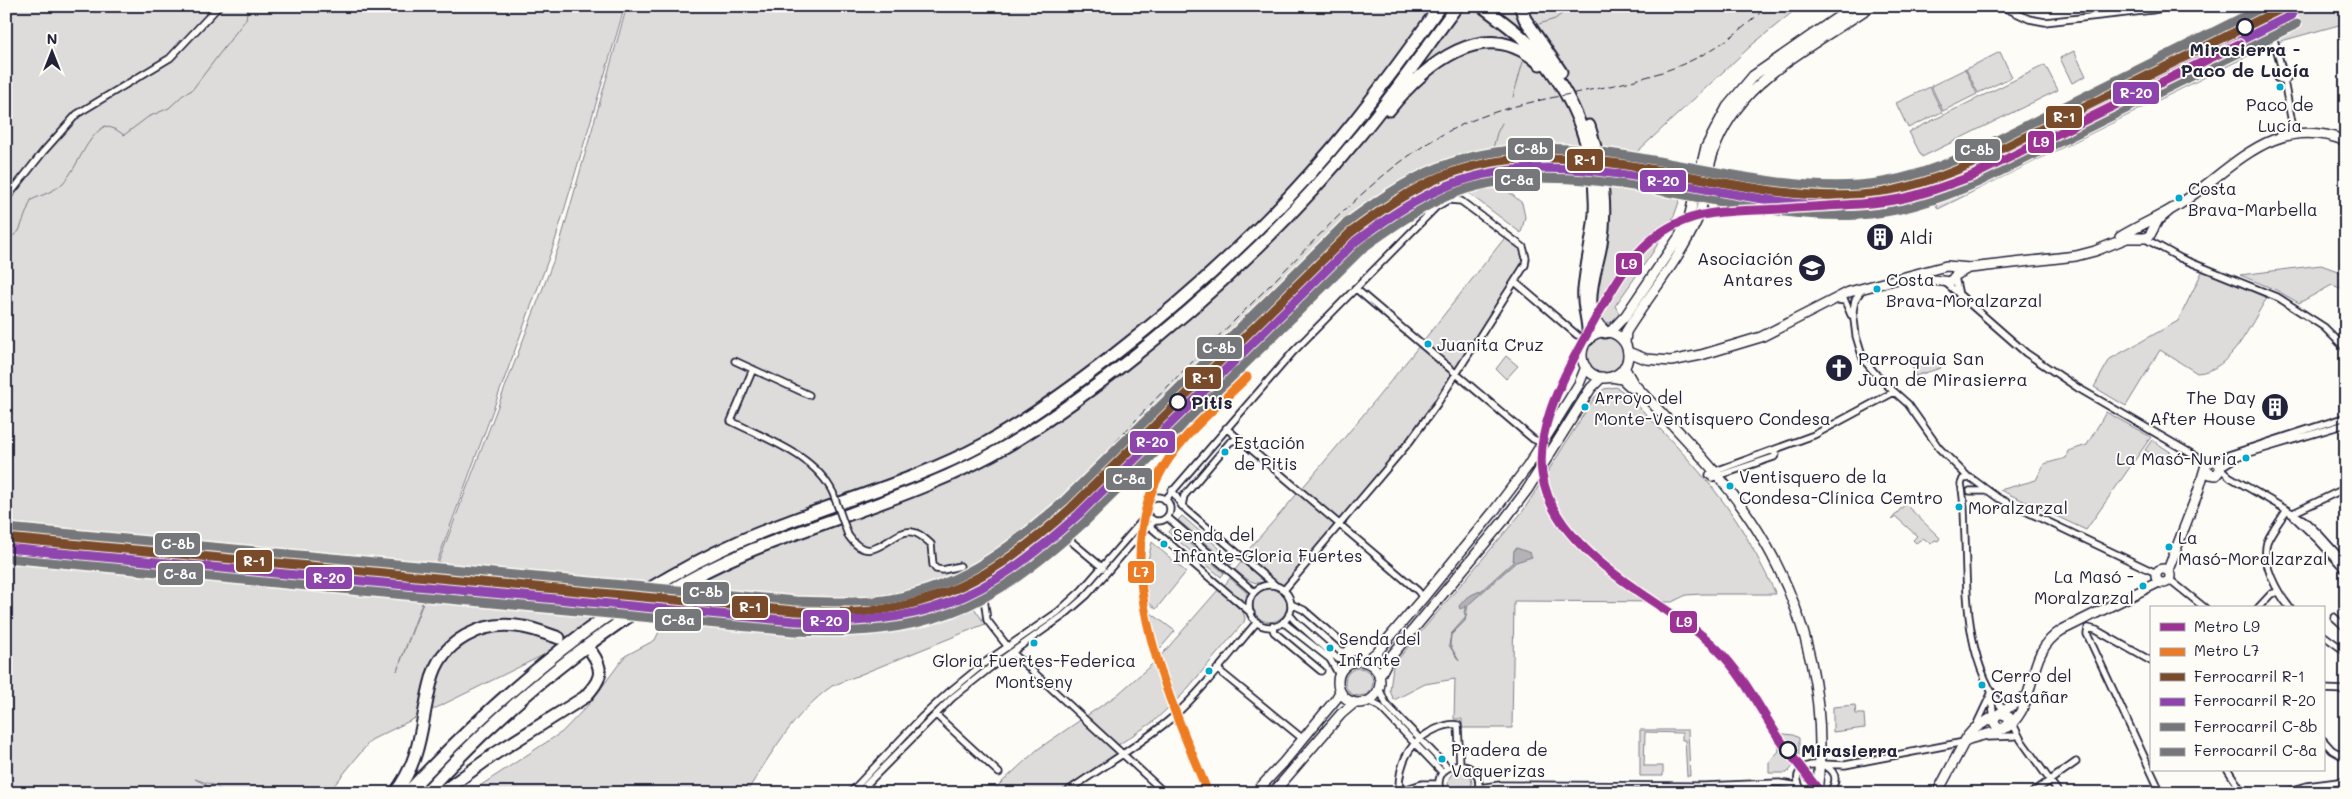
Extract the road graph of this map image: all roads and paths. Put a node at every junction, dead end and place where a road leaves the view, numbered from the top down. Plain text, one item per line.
1 (219, 6) edge
2 (1436, 6) edge
3 (1440, 6) edge
4 (1482, 6) edge
5 (1491, 6) edge
6 (1520, 6) edge
7 (1854, 6) edge
8 (1871, 6) edge
9 (2001, 6) edge
10 (2173, 6) edge
11 (2258, 6) edge
12 (1454, 10) edge
13 (1399, 64) junction
14 (1573, 99) junction
15 (2294, 133) junction
16 (2346, 141) edge
17 (6, 198) edge
18 (1303, 201) junction
19 (2145, 231) junction
20 (2164, 248) junction
21 (1951, 272) junction
22 (1910, 277) junction
23 (1943, 281) junction
24 (1515, 282) junction
25 (1355, 288) junction
26 (1864, 288) junction
27 (1960, 294) junction
28 (1810, 311) junction
29 (1853, 322) junction
30 (1608, 332) junction
31 (1577, 335) dead end
32 (1588, 339) junction
33 (1626, 347) junction
34 (2346, 349) edge
35 (1646, 359) junction
36 (735, 361) dead end
37 (1625, 365) junction
38 (1586, 367) junction
39 (753, 369) junction
40 (1456, 373) junction
41 (1607, 377) junction
42 (1894, 392) junction
43 (809, 395) dead end
44 (2346, 418) edge
45 (2346, 424) edge
46 (1226, 428) junction
47 (1238, 439) junction
48 (1542, 443) junction
49 (1957, 467) junction
50 (2213, 468) junction
51 (1713, 476) junction
52 (1968, 477) junction
53 (1974, 482) junction
54 (1962, 485) junction
55 (2346, 488) edge
56 (1172, 490) junction
57 (1971, 491) junction
58 (1988, 492) junction
59 (1165, 500) junction
60 (1182, 504) junction
61 (1964, 507) junction
62 (2288, 513) junction
63 (1147, 515) junction
64 (1167, 517) junction
65 (1155, 521) junction
66 (1339, 524) junction
67 (1148, 525) junction
68 (1060, 532) dead end
69 (2346, 564) edge
70 (960, 566) dead end
71 (1103, 568) junction
72 (2346, 571) edge
73 (2167, 573) junction
74 (2157, 578) junction
75 (1275, 585) junction
76 (977, 586) tunnel mouth
77 (1284, 590) junction
78 (1254, 592) junction
79 (2278, 592) junction
80 (1423, 598) junction
81 (1291, 604) junction
82 (2203, 606) edge
83 (2260, 606) edge
84 (2288, 606) edge
85 (1251, 613) junction
86 (1289, 614) junction
87 (2334, 617) dead end
88 (1257, 622) junction
89 (1283, 622) junction
90 (2085, 624) junction
91 (1272, 626) junction
92 (2346, 628) edge
93 (2324, 636) edge
94 (559, 638) dead end
95 (1343, 644) dead end
96 (1008, 647) junction
97 (2346, 652) edge
98 (592, 653) dead end
99 (1011, 653) junction
100 (2150, 660) edge
101 (1352, 662) junction
102 (1365, 662) junction
103 (1217, 669) junction
104 (1321, 671) dead end
105 (1339, 675) junction
106 (1380, 677) junction
107 (1379, 688) junction
108 (2324, 689) edge
109 (2346, 690) edge
110 (1340, 692) junction
111 (1991, 694) junction
112 (2027, 696) junction
113 (1368, 701) junction
114 (1354, 703) junction
115 (935, 714) junction
116 (2019, 714) junction
117 (2003, 718) junction
118 (1977, 728) junction
119 (2018, 737) junction
120 (1303, 739) junction
121 (1418, 739) junction
122 (2324, 741) edge
123 (1964, 742) junction
124 (1414, 744) junction
125 (1122, 754) junction
126 (2346, 758) edge
127 (2076, 762) dead end
128 (1818, 763) junction
129 (1460, 764) junction
130 (1845, 765) junction
131 (1445, 770) junction
132 (2150, 770) edge
133 (999, 772) dead end
134 (2151, 772) edge
135 (2229, 772) edge
136 (1833, 774) junction
137 (1799, 777) junction
138 (1478, 779) junction
139 (2050, 780) junction
140 (2346, 781) edge
141 (1779, 783) junction
142 (867, 784) junction
143 (1439, 784) junction
144 (1500, 785) junction
145 (1799, 786) junction
146 (1642, 789) edge
147 (1703, 789) edge
148 (1477, 791) edge
149 (1398, 792) edge
150 (395, 793) edge
151 (407, 793) edge
152 (425, 793) edge
153 (441, 793) edge
154 (850, 793) edge
155 (858, 793) edge
156 (875, 793) edge
157 (1065, 793) edge
158 (1165, 793) edge
159 (1255, 793) edge
160 (1273, 793) edge
161 (1441, 793) edge
162 (1804, 793) edge
163 (1812, 793) edge
164 (1817, 793) edge
165 (1829, 793) edge
166 (1937, 793) edge
167 (2032, 793) edge
168 (2059, 793) edge
169 (2161, 793) edge
170 (2243, 793) edge
171 (2283, 793) edge

1 - 17 street
2 - 13 highway
3 - 13 highway
4 - 14 highway
5 - 14 highway
6 - 14 highway
7 - 30 street
8 - 33 street
9 - 10 street
11 - 15 street
12 - 18 highway
13 - 151 highway
14 - 18 highway
14 - 30 highway
14 - 32 highway
15 - 16 street
15 - 19 street
18 - 152 highway
19 - 20 street
19 - 20 street
19 - 21 street
20 - 34 street
21 - 22 street
21 - 23 street
21 - 23 street
21 - 27 street
22 - 23 street
22 - 26 street
23 - 27 street
24 - 25 street
24 - 31 street
24 - 40 street
25 - 40 street
25 - 46 street
26 - 28 street
26 - 29 street
27 - 50 street
28 - 29 street
28 - 35 street
29 - 42 street
30 - 32 street
30 - 33 street
32 - 38 street
33 - 35 street
33 - 37 street
35 - 37 street
36 - 39 street
37 - 41 street
37 - 51 street
38 - 41 street
38 - 48 street
39 - 43 street
39 - 70 street, bridge
40 - 48 street
40 - 66 street
41 - 51 street
41 - 106 street
42 - 49 street
42 - 51 street
44 - 50 street
45 - 50 street
46 - 47 street
46 - 56 street
47 - 60 street
47 - 66 street
48 - 80 street
49 - 52 street
49 - 54 street
50 - 62 street
50 - 73 street
51 - 128 street
52 - 53 street
52 - 54 street
53 - 57 street
53 - 58 street
54 - 57 street
54 - 61 street
55 - 62 street
56 - 59 street
56 - 60 street
57 - 58 street
57 - 61 street
58 - 74 street
59 - 63 street
59 - 64 street
60 - 75 street
61 - 111 street
62 - 69 street
62 - 72 street
62 - 79 street
63 - 65 street
63 - 71 street
64 - 65 street
64 - 78 street
65 - 67 street
66 - 77 street
66 - 80 street
67 - 85 street
67 - 99 street
68 - 71 street
71 - 96 street
73 - 74 street
73 - 74 street
73 - 82 street
74 - 90 street
75 - 77 street
75 - 78 street
76 - 96 street
77 - 81 street
78 - 85 street
79 - 83 street
79 - 84 street
80 - 102 street
81 - 86 street
81 - 95 street
85 - 88 street
86 - 89 street
86 - 101 street
87 - 92 street
88 - 91 street
88 - 103 street
89 - 91 street
89 - 105 street
90 - 100 street
90 - 112 street
90 - 132 street
91 - 104 street
93 - 97 street
94 - 150 highway
96 - 154 street
98 - 153 highway
99 - 115 street
99 - 125 street
101 - 102 street
101 - 105 street
102 - 106 street
103 - 120 street
103 - 125 street
105 - 110 street
106 - 107 street
107 - 113 street
107 - 121 street
108 - 109 street
110 - 114 street
110 - 120 street
111 - 117 street
111 - 117 street
111 - 118 street
112 - 116 street
112 - 117 street
113 - 114 street
113 - 124 street
114 - 160 street
115 - 133 street
115 - 142 street
116 - 117 street
116 - 119 street
117 - 118 street
117 - 118 street
117 - 119 street
117 - 119 street
118 - 119 street
118 - 123 street
119 - 139 street
120 - 159 street
121 - 124 street
121 - 129 street
121 - 131 street
122 - 126 street
123 - 130 street
123 - 166 street
124 - 131 street
124 - 149 street
125 - 157 street
125 - 158 street
127 - 139 street
128 - 130 street
128 - 136 street
128 - 137 street
128 - 163 street
128 - 164 street
129 - 131 street
129 - 138 street
130 - 136 street
131 - 143 street
134 - 169 street
135 - 170 street
136 - 165 street
137 - 141 street
137 - 145 street
138 - 144 street
138 - 148 street
139 - 167 street
139 - 168 street
140 - 171 street
141 - 145 street
141 - 147 street
142 - 155 street
142 - 156 street
143 - 149 street
143 - 161 street
144 - 146 street
144 - 148 street
145 - 162 street
146 - 147 street

